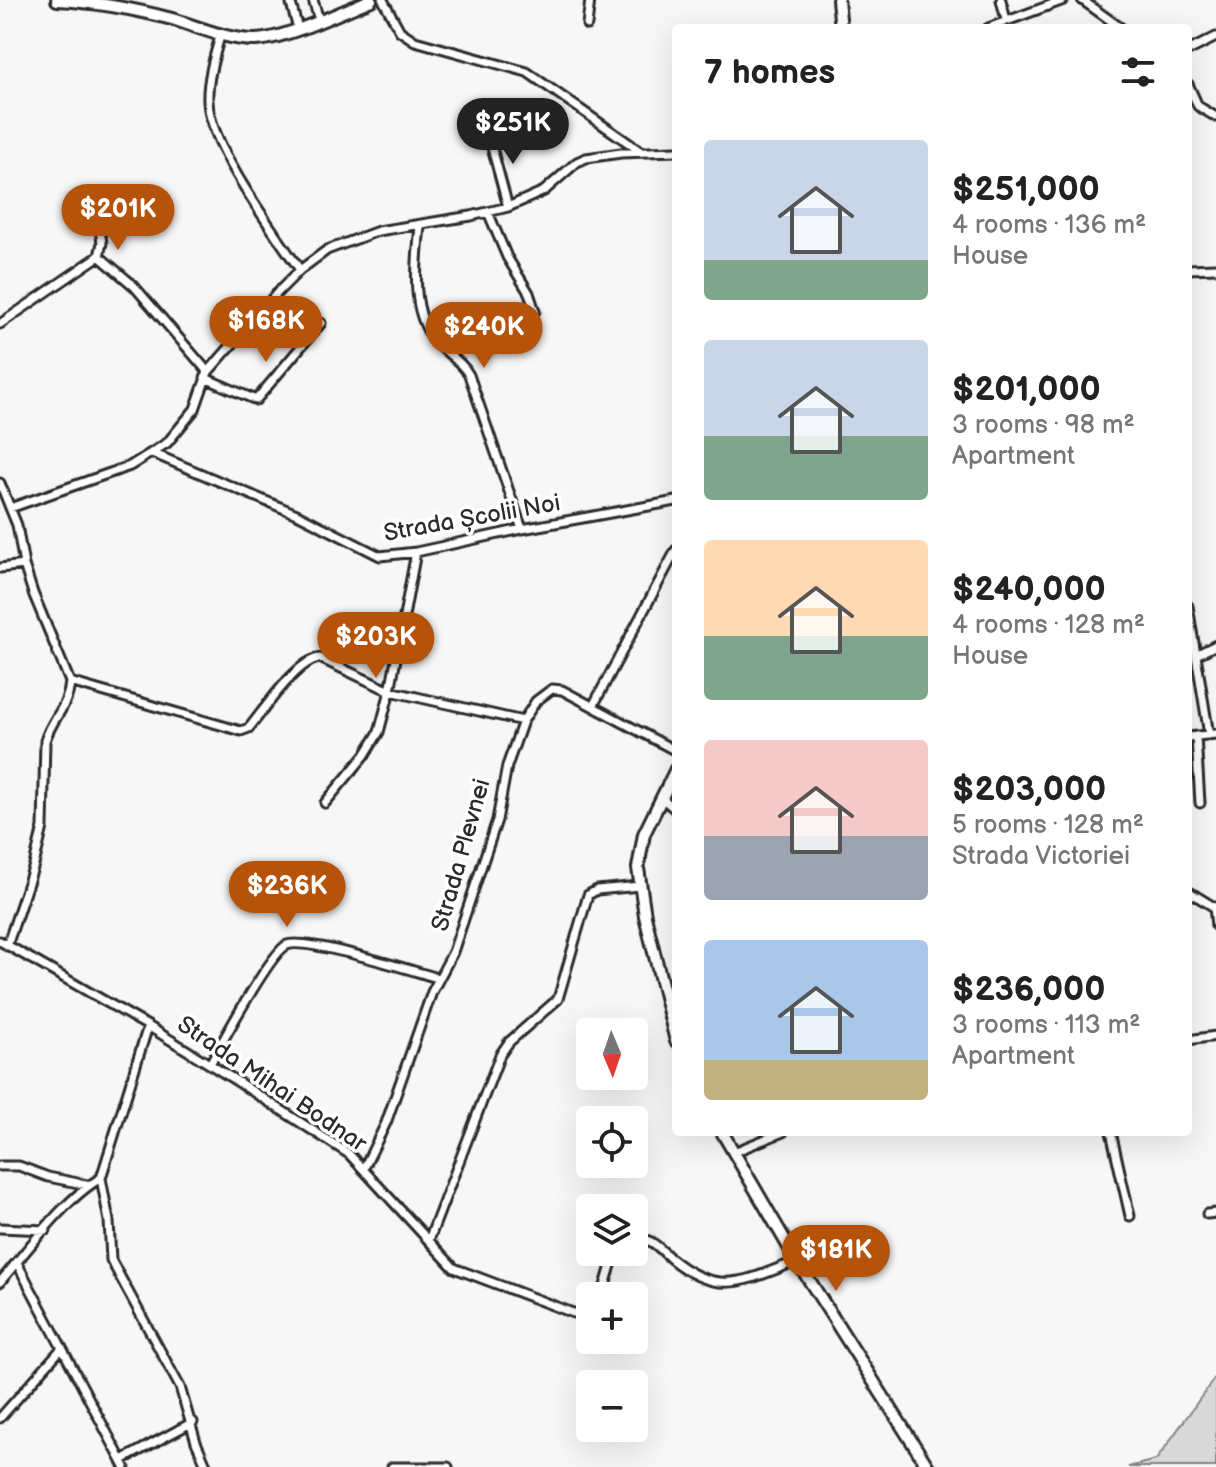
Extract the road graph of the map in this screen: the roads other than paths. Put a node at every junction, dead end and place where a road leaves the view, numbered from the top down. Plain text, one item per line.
1 (57, 0) edge
2 (290, 0) edge
3 (313, 0) edge
4 (371, 0) edge
5 (383, 0) edge
6 (590, 0) edge
7 (838, 0) edge
8 (1001, 0) edge
9 (1064, 0) edge
10 (1082, 0) edge
11 (97, 1) edge
12 (319, 20) junction
13 (1006, 20) junction
14 (841, 24) edge
15 (997, 24) edge
16 (1115, 24) edge
17 (587, 25) dead end
18 (298, 29) junction
19 (221, 33) junction
20 (1216, 37) edge
21 (1192, 49) edge
22 (1192, 93) edge
23 (1216, 117) edge
24 (488, 133) dead end
25 (640, 151) junction
26 (672, 151) edge
27 (508, 207) junction
28 (488, 212) junction
29 (79, 213) dead end
30 (420, 225) junction
31 (99, 256) junction
32 (1216, 268) edge
33 (1192, 269) edge
34 (300, 270) junction
35 (535, 311) dead end
36 (321, 323) dead end
37 (0, 324) edge
38 (206, 375) junction
39 (152, 453) junction
40 (0, 483) edge
41 (672, 502) edge
42 (10, 508) junction
43 (522, 529) junction
44 (416, 552) junction
45 (672, 558) edge
46 (24, 565) junction
47 (0, 568) edge
48 (1192, 625) edge
49 (1216, 645) edge
50 (1198, 654) junction
51 (70, 682) junction
52 (390, 691) junction
53 (593, 706) junction
54 (523, 721) junction
55 (1213, 735) edge
56 (1192, 736) edge
57 (672, 749) edge
58 (672, 777) edge
59 (662, 798) junction
60 (325, 803) dead end
61 (1200, 803) dead end
62 (672, 807) edge
63 (640, 886) junction
64 (1192, 893) edge
65 (1216, 926) edge
66 (3, 943) edge
67 (438, 978) junction
68 (672, 1024) edge
69 (148, 1026) junction
70 (1216, 1036) edge
71 (1192, 1039) edge
72 (210, 1064) junction
73 (724, 1136) edge
74 (773, 1136) edge
75 (1112, 1136) edge
76 (734, 1152) junction
77 (0, 1166) edge
78 (364, 1168) junction
79 (101, 1178) junction
80 (88, 1185) junction
81 (1130, 1216) dead end
82 (0, 1228) edge
83 (46, 1230) junction
84 (648, 1239) edge
85 (429, 1240) junction
86 (797, 1261) junction
87 (17, 1263) junction
88 (0, 1282) edge
89 (576, 1313) edge
90 (62, 1348) junction
91 (0, 1418) edge
92 (193, 1422) junction
93 (124, 1463) edge
94 (207, 1467) edge
95 (392, 1467) edge
96 (448, 1467) edge
97 (928, 1467) edge

1 - 11 main road
2 - 18 street
3 - 12 street
4 - 12 main road
5 - 25 street
6 - 17 street
7 - 14 main road
8 - 13 street
9 - 13 street
10 - 16 street
11 - 19 main road
12 - 18 main road
13 - 15 street
18 - 19 main road
19 - 34 street
20 - 21 street
22 - 23 street
24 - 27 street
25 - 26 street
25 - 27 street
27 - 28 street
28 - 30 street
28 - 35 street
29 - 31 street
30 - 34 street
30 - 43 street
31 - 37 street
31 - 38 street
32 - 33 street
34 - 38 street
36 - 38 street
38 - 39 street
39 - 42 street
39 - 44 street, Strada Școlii Noi
40 - 42 street
41 - 43 street, Strada Școlii Noi
42 - 46 street
43 - 44 street, Strada Școlii Noi
44 - 52 street
45 - 53 street
46 - 47 street
46 - 51 street
48 - 50 street
49 - 50 street
50 - 55 street
51 - 52 street
51 - 66 street
52 - 54 street
52 - 60 street
53 - 54 street, Strada Plevnei
53 - 57 street, Strada Plevnei
54 - 67 street, Strada Plevnei
55 - 56 street
56 - 61 street
58 - 59 main road
59 - 62 street
59 - 63 main road
63 - 68 main road
63 - 85 street
64 - 65 street
66 - 69 street, Strada Mihai Bodnar
67 - 72 street
67 - 78 street, Strada Plevnei
69 - 72 street, Strada Mihai Bodnar
69 - 79 street
70 - 71 street
72 - 78 street, Strada Mihai Bodnar
73 - 76 main road
74 - 76 street
75 - 81 street
76 - 86 main road
77 - 80 street
78 - 85 street, Strada Mihai Bodnar
79 - 80 street
79 - 92 street
80 - 83 street
82 - 83 street
83 - 87 street
84 - 86 street
85 - 89 street, Strada Mihai Bodnar
86 - 97 main road
87 - 88 street
87 - 90 street
90 - 91 street
90 - 93 street
92 - 93 street
92 - 94 street
95 - 96 street

